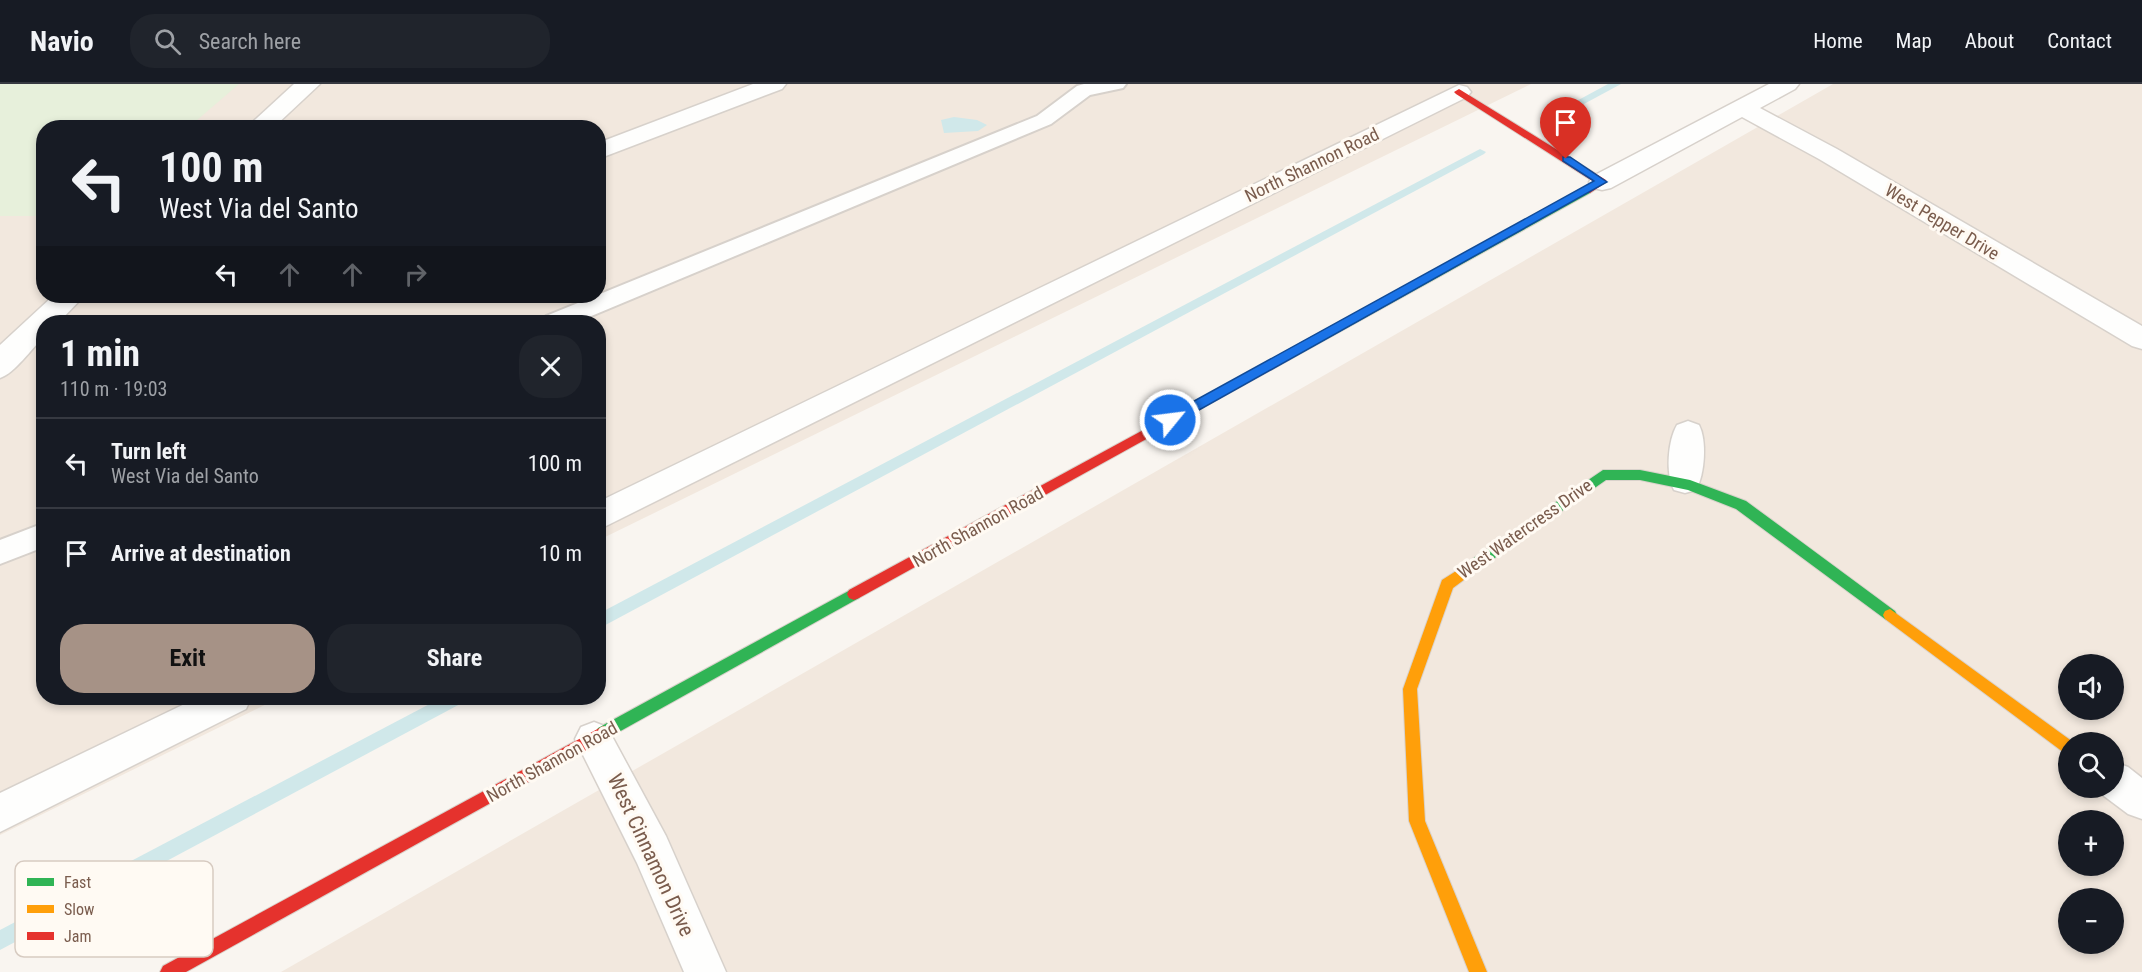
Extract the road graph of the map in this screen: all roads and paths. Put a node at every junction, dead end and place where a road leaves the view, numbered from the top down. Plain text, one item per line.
1 (308, 84) edge
2 (774, 84) edge
3 (1116, 84) edge
4 (1787, 84) edge
5 (1461, 87) edge
6 (1741, 107) junction
7 (267, 120) edge
8 (606, 149) edge
9 (1602, 182) junction
10 (606, 301) edge
11 (62, 303) edge
12 (601, 303) edge
13 (50, 315) edge
14 (572, 315) edge
15 (36, 328) edge
16 (2142, 339) edge
17 (0, 367) edge
18 (1688, 433) dead end
19 (1685, 481) junction
20 (606, 513) edge
21 (36, 537) edge
22 (0, 552) edge
23 (219, 705) edge
24 (594, 739) junction
25 (2058, 740) edge
26 (2124, 788) edge
27 (2142, 801) edge
28 (0, 813) edge
29 (213, 948) edge
30 (196, 957) edge
31 (169, 972) edge
32 (705, 972) edge
33 (1478, 972) edge

1 - 7 street
2 - 8 street
3 - 10 lane
4 - 6 street, North Shannon Road
5 - 9 street
5 - 20 street, North Shannon Road
6 - 9 street, North Shannon Road
6 - 16 street, West Pepper Drive
9 - 24 street, North Shannon Road
11 - 13 street
12 - 14 lane
15 - 17 street
18 - 19 street
19 - 25 street, West Watercress Drive
19 - 33 street, West Watercress Drive
21 - 22 lane
23 - 28 street
24 - 29 street, North Shannon Road
24 - 32 street, West Cinnamon Drive
26 - 27 street
30 - 31 street, North Shannon Road

